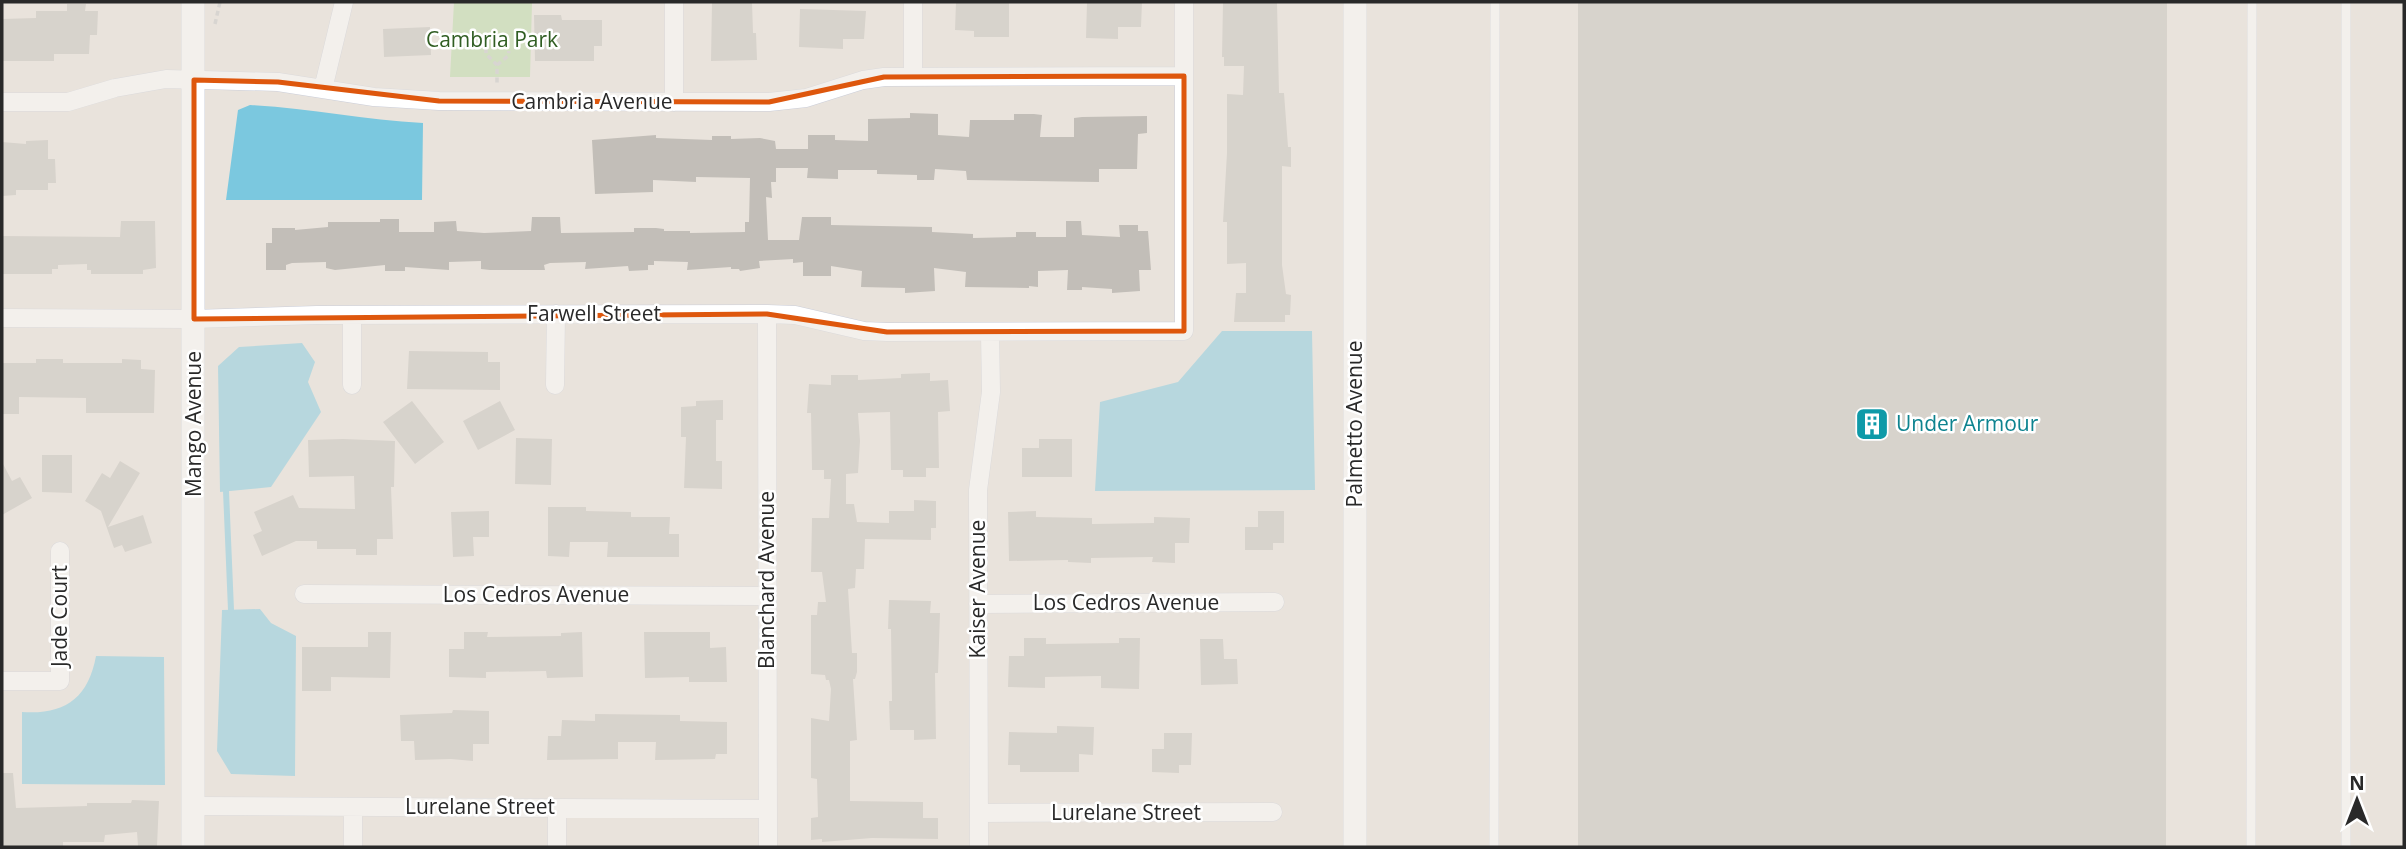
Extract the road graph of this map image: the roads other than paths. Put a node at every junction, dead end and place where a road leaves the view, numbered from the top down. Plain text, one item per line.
1 (193, 2) edge
2 (344, 2) edge
3 (674, 2) edge
4 (913, 2) edge
5 (1184, 2) edge
6 (1354, 2) edge
7 (1495, 2) edge
8 (2252, 2) edge
9 (2346, 2) edge
10 (1184, 76) junction
11 (913, 77) junction
12 (194, 80) junction
13 (323, 89) junction
14 (2, 102) edge
15 (674, 102) junction
16 (556, 314) junction
17 (767, 314) junction
18 (352, 315) junction
19 (2, 318) edge
20 (194, 319) junction
21 (990, 332) junction
22 (352, 385) dead end
23 (555, 385) dead end
24 (60, 551) dead end
25 (304, 594) dead end
26 (767, 596) junction
27 (1275, 602) dead end
28 (978, 604) junction
29 (2, 681) edge
30 (194, 806) junction
31 (353, 807) junction
32 (557, 808) junction
33 (767, 809) junction
34 (1273, 812) dead end
35 (979, 813) junction
36 (193, 847) edge
37 (353, 847) edge
38 (557, 847) edge
39 (768, 847) edge
40 (979, 847) edge
41 (1355, 847) edge
42 (1494, 847) edge
43 (2251, 847) edge
44 (2347, 847) edge

1 - 12 street, Mango Avenue
2 - 13 street
3 - 15 street
4 - 11 street
5 - 10 street
6 - 41 street, Palmetto Avenue
7 - 42 lane
8 - 43 lane
9 - 44 lane
10 - 11 street, Cambria Avenue
10 - 21 street, Farwell Street
11 - 15 street, Cambria Avenue
12 - 13 street, Cambria Avenue
12 - 14 street, Cambria Avenue
12 - 20 street, Mango Avenue
13 - 15 street, Cambria Avenue
16 - 17 street, Farwell Street
16 - 18 street, Farwell Street
16 - 23 street
17 - 21 street, Farwell Street
17 - 26 street, Blanchard Avenue
18 - 20 street, Farwell Street
18 - 22 street
19 - 20 street, Farwell Street
20 - 30 street, Mango Avenue
21 - 28 street, Kaiser Avenue
24 - 29 street, Jade Court
25 - 26 street, Los Cedros Avenue
26 - 33 street, Blanchard Avenue
27 - 28 street, Los Cedros Avenue
28 - 35 street, Kaiser Avenue
30 - 31 street, Lurelane Street
30 - 36 street, Mango Avenue
31 - 32 street, Lurelane Street
31 - 37 street
32 - 33 street, Lurelane Street
32 - 38 street
33 - 39 street, Blanchard Avenue
34 - 35 street, Lurelane Street
35 - 40 street, Kaiser Avenue

